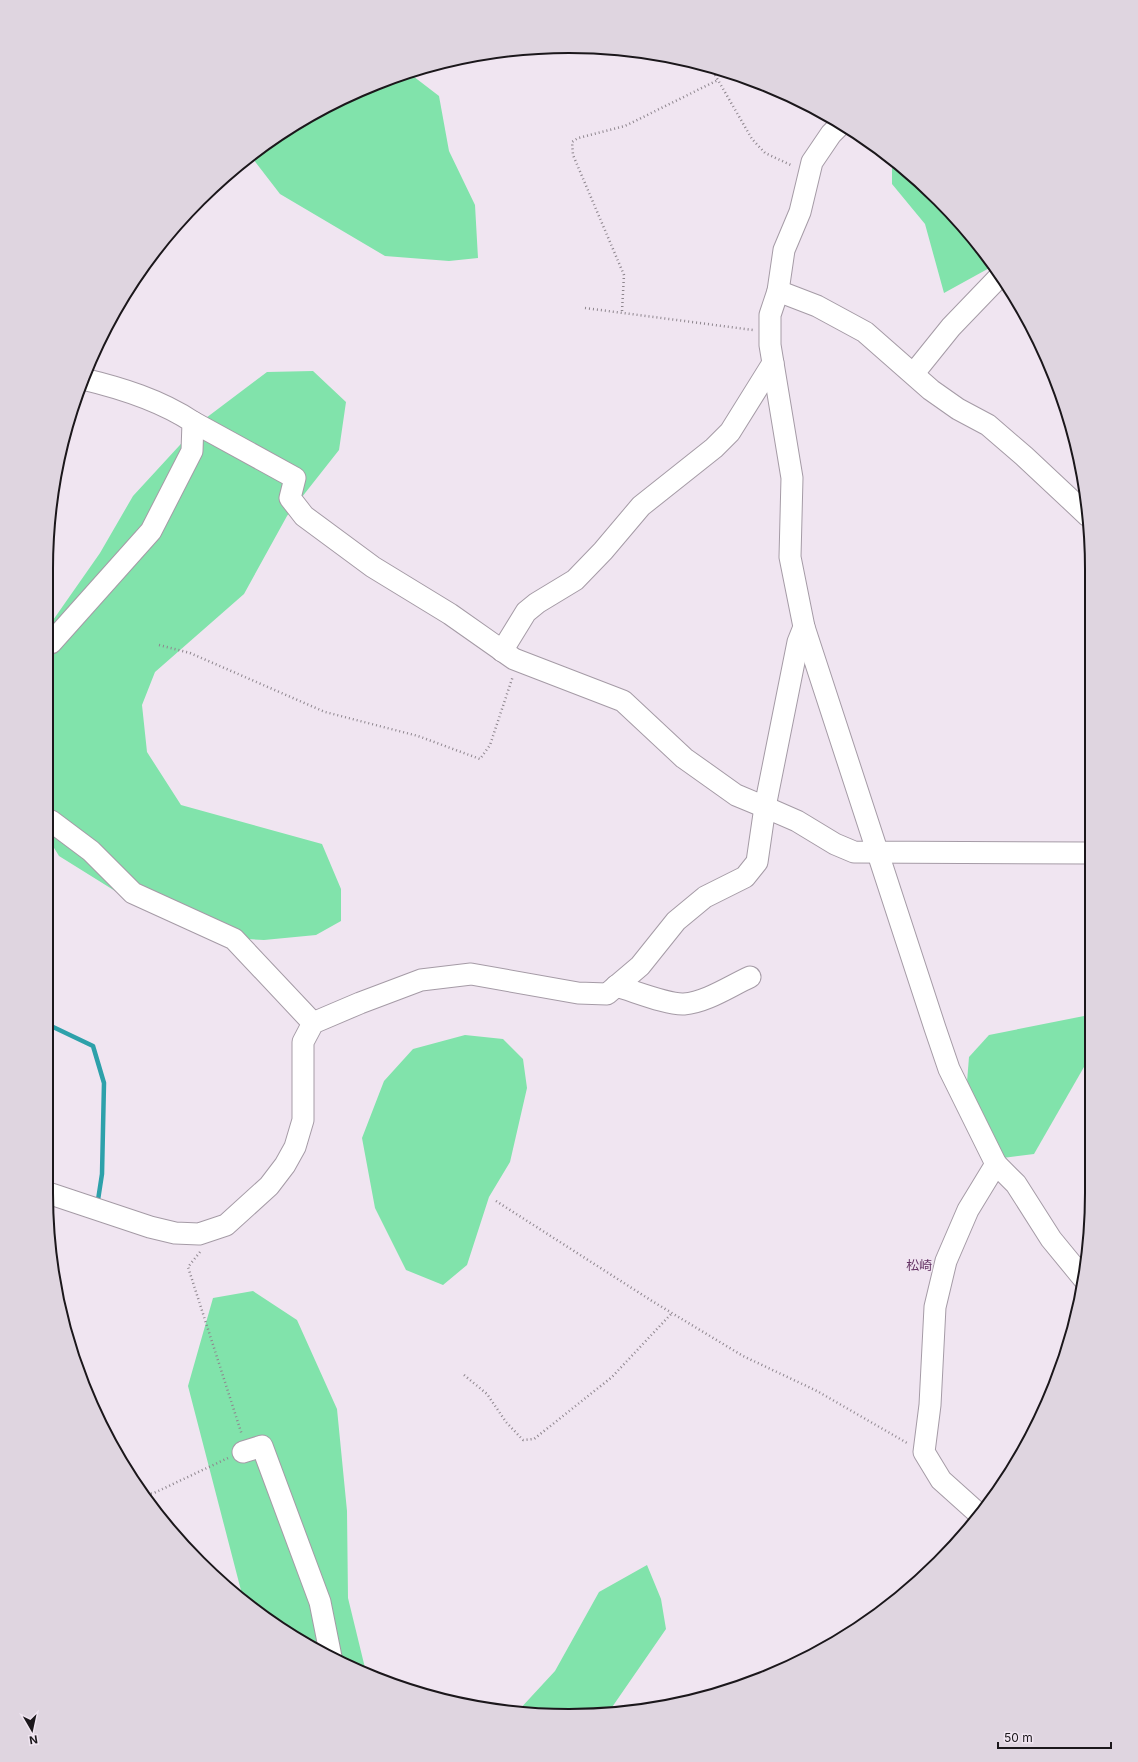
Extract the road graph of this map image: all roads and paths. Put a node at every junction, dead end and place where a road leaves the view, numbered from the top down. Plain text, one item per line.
1 (715, 74) edge
2 (718, 80) junction
3 (837, 128) edge
4 (810, 174) junction
5 (996, 280) edge
6 (778, 290) junction
7 (585, 308) dead end
8 (622, 311) junction
9 (770, 333) junction
10 (773, 363) junction
11 (914, 373) junction
12 (89, 380) edge
13 (192, 422) junction
14 (1082, 510) edge
15 (804, 627) junction
16 (53, 640) edge
17 (159, 645) dead end
18 (510, 656) junction
19 (765, 807) junction
20 (53, 823) edge
21 (879, 853) junction
22 (1085, 853) edge
23 (750, 977) dead end
24 (616, 986) junction
25 (313, 1023) junction
26 (996, 1164) junction
27 (53, 1195) edge
28 (496, 1201) dead end
29 (215, 1228) junction
30 (1079, 1273) edge
31 (672, 1314) junction
32 (464, 1375) dead end
33 (243, 1452) junction
34 (924, 1452) junction
35 (150, 1493) edge
36 (975, 1511) edge
37 (330, 1650) edge

1 - 2 path
2 - 4 path
2 - 8 path
3 - 4 street
4 - 6 street
5 - 11 street
6 - 9 street
6 - 11 street
7 - 8 path
8 - 9 path
9 - 10 street
10 - 15 street
10 - 18 street
11 - 14 street
12 - 13 street
13 - 16 street
13 - 18 street
15 - 19 street
15 - 21 street
17 - 18 path
18 - 19 street
19 - 21 street
19 - 24 street
20 - 25 street
21 - 22 street
21 - 26 street
23 - 24 street
24 - 25 street
25 - 29 street
26 - 30 street
26 - 34 street
27 - 29 street
28 - 31 path
29 - 33 path
31 - 32 path
31 - 34 path
33 - 35 path
33 - 37 street
34 - 36 street

